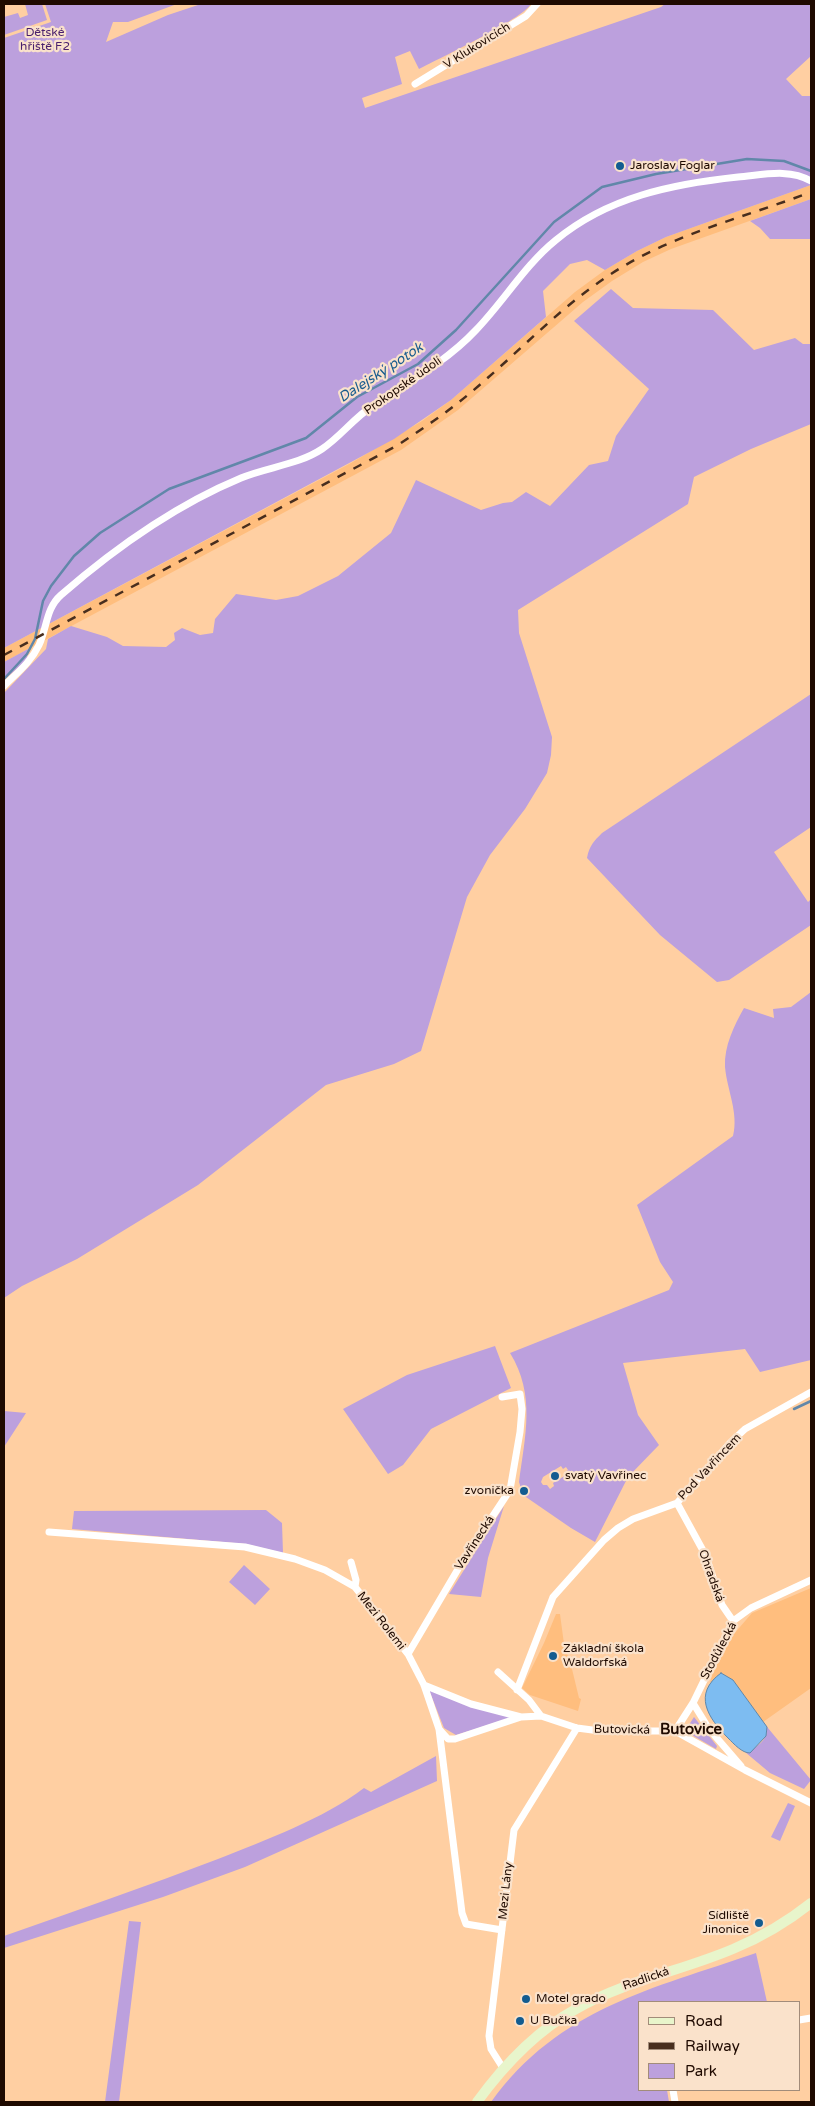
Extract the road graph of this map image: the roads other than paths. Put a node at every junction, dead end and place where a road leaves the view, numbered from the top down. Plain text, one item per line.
1 (536, 4) edge
2 (415, 84) dead end
3 (811, 181) edge
4 (4, 686) edge
5 (811, 1392) edge
6 (502, 1397) dead end
7 (676, 1503) junction
8 (49, 1532) dead end
9 (351, 1562) dead end
10 (811, 1580) edge
11 (355, 1587) junction
12 (733, 1621) junction
13 (408, 1654) junction
14 (498, 1672) dead end
15 (424, 1685) junction
16 (517, 1690) junction
17 (693, 1703) junction
18 (541, 1716) junction
19 (521, 1717) junction
20 (577, 1728) junction
21 (439, 1729) junction
22 (675, 1731) junction
23 (745, 1770) junction
24 (811, 1803) edge
25 (811, 1903) edge
26 (502, 1930) junction
27 (503, 2068) junction
28 (477, 2102) edge

1 - 2 street, V Klukovicích
3 - 4 street, Prokopské údolí
5 - 7 street, Pod Vavřincem
6 - 13 street, Vavřinecká
7 - 12 street, Ohradská
7 - 16 street, Pod Vavřincem
8 - 11 street, Mezi Rolemi
9 - 11 street
10 - 12 street, Stodůlecká
11 - 13 street, Mezi Rolemi
12 - 17 street, Stodůlecká
13 - 15 street, Mezi Rolemi
14 - 16 street
15 - 19 street
15 - 21 street, Mezi Rolemi
16 - 18 street
17 - 22 street, Stodůlecká
17 - 23 street
18 - 19 street, Butovická
18 - 20 street, Butovická
19 - 21 street, Butovická
20 - 22 street, Butovická
20 - 26 street, Mezi Lány
21 - 26 street, Mezi Rolemi
22 - 23 street
23 - 24 street
25 - 27 main road, Radlická
26 - 27 street, Mezi Lány
27 - 28 main road, Radlická

